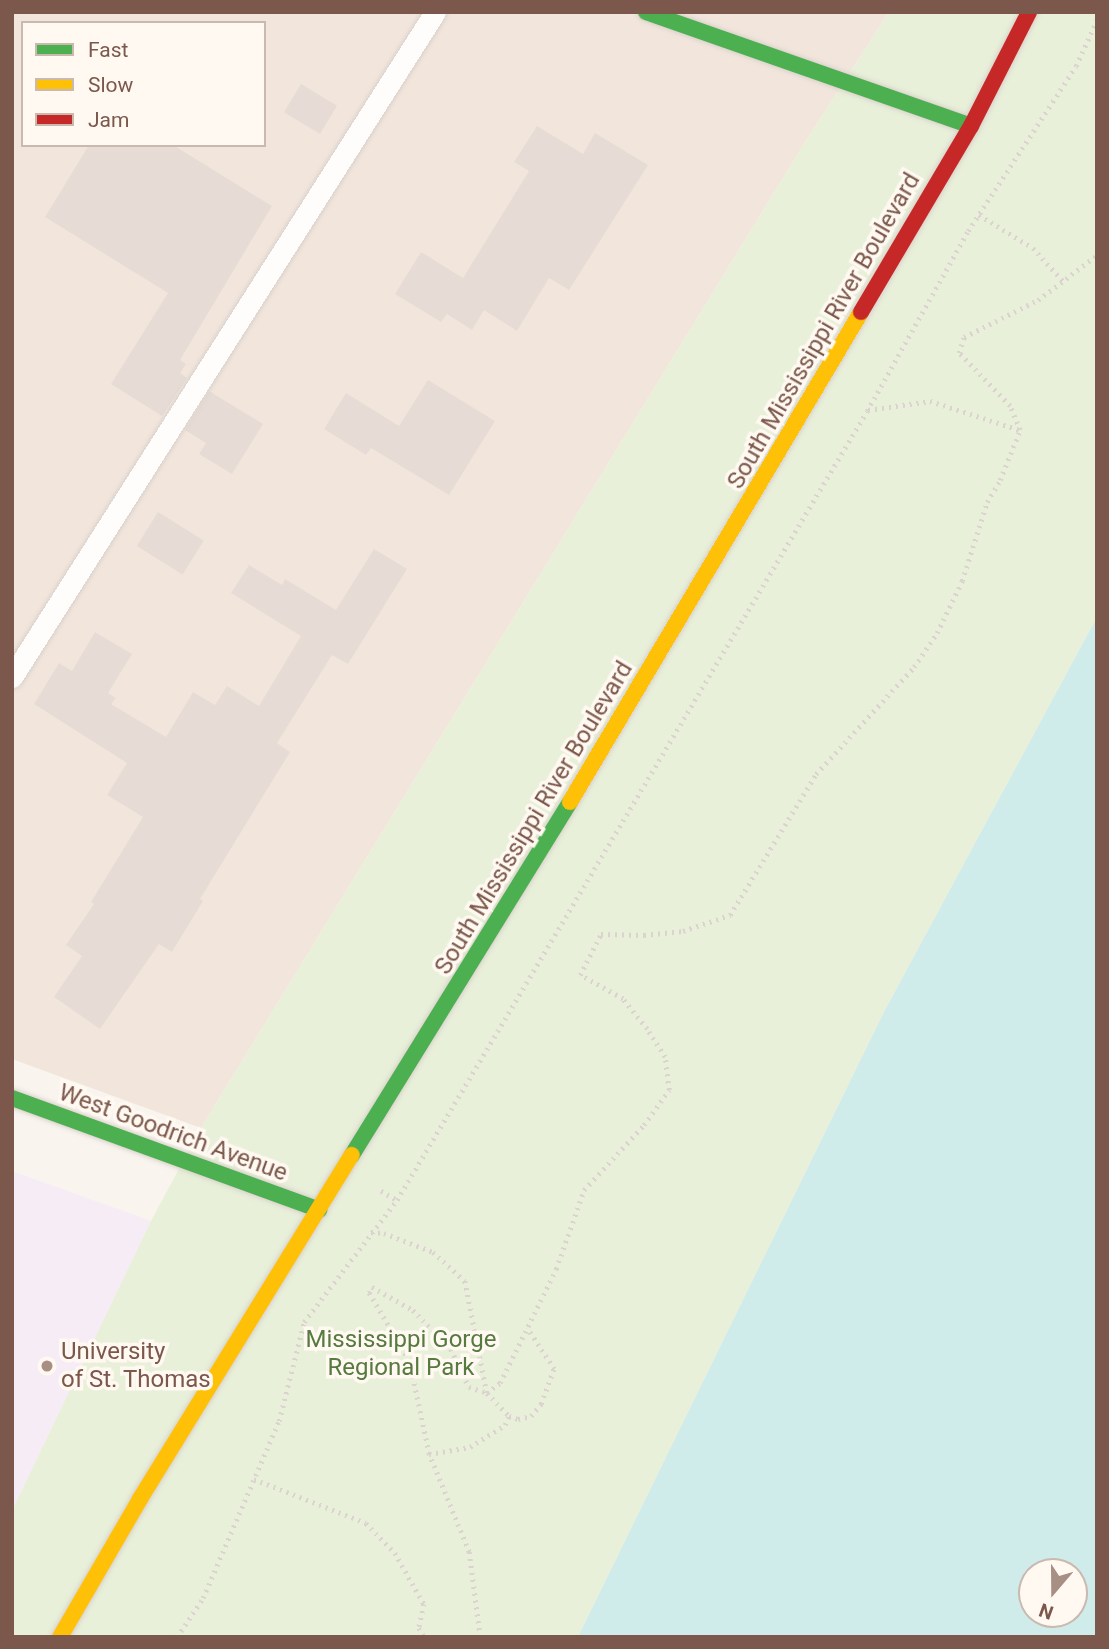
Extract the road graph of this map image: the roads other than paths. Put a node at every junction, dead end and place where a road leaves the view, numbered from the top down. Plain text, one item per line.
1 (435, 12) edge
2 (646, 12) edge
3 (1029, 12) edge
4 (971, 126) junction
5 (12, 677) edge
6 (12, 1098) edge
7 (319, 1210) junction
8 (60, 1637) edge

1 - 5 lane
2 - 4 street
3 - 4 street, South Mississippi River Boulevard
4 - 7 street, South Mississippi River Boulevard
6 - 7 street, West Goodrich Avenue
7 - 8 street, South Mississippi River Boulevard

